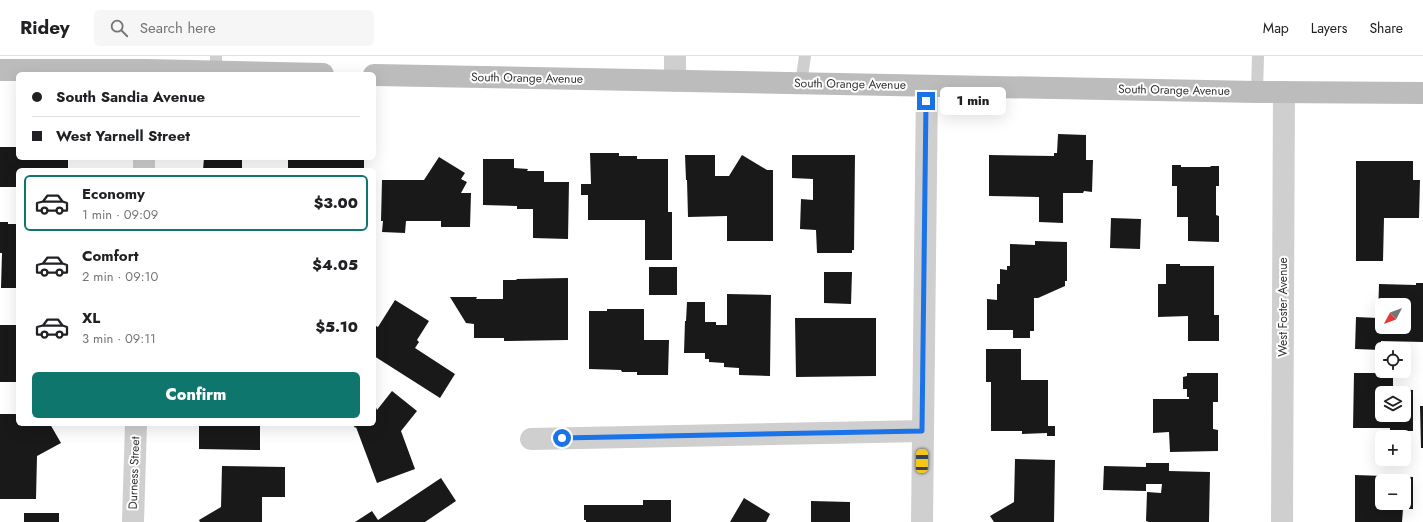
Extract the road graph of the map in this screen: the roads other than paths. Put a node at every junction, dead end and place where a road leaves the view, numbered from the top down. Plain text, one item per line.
1 (675, 56) edge
2 (805, 56) edge
3 (1258, 56) edge
4 (216, 64) edge
5 (0, 70) edge
6 (147, 72) edge
7 (302, 72) edge
8 (376, 75) edge
9 (675, 81) junction
10 (801, 84) junction
11 (927, 86) junction
12 (1257, 92) junction
13 (1284, 92) junction
14 (1423, 93) edge
15 (136, 426) edge
16 (922, 431) junction
17 (531, 439) dead end
18 (133, 522) edge
19 (922, 522) edge
20 (1282, 522) edge

1 - 9 street
2 - 10 lane
3 - 12 lane
4 - 6 street
4 - 7 street
5 - 6 street
8 - 9 street, South Orange Avenue
9 - 10 street, South Orange Avenue
10 - 11 street, South Orange Avenue
11 - 12 street, South Orange Avenue
11 - 16 street
12 - 13 street, South Orange Avenue
13 - 14 street, South Orange Avenue
13 - 20 street, West Foster Avenue
15 - 18 street, Durness Street
16 - 17 street
16 - 19 street

